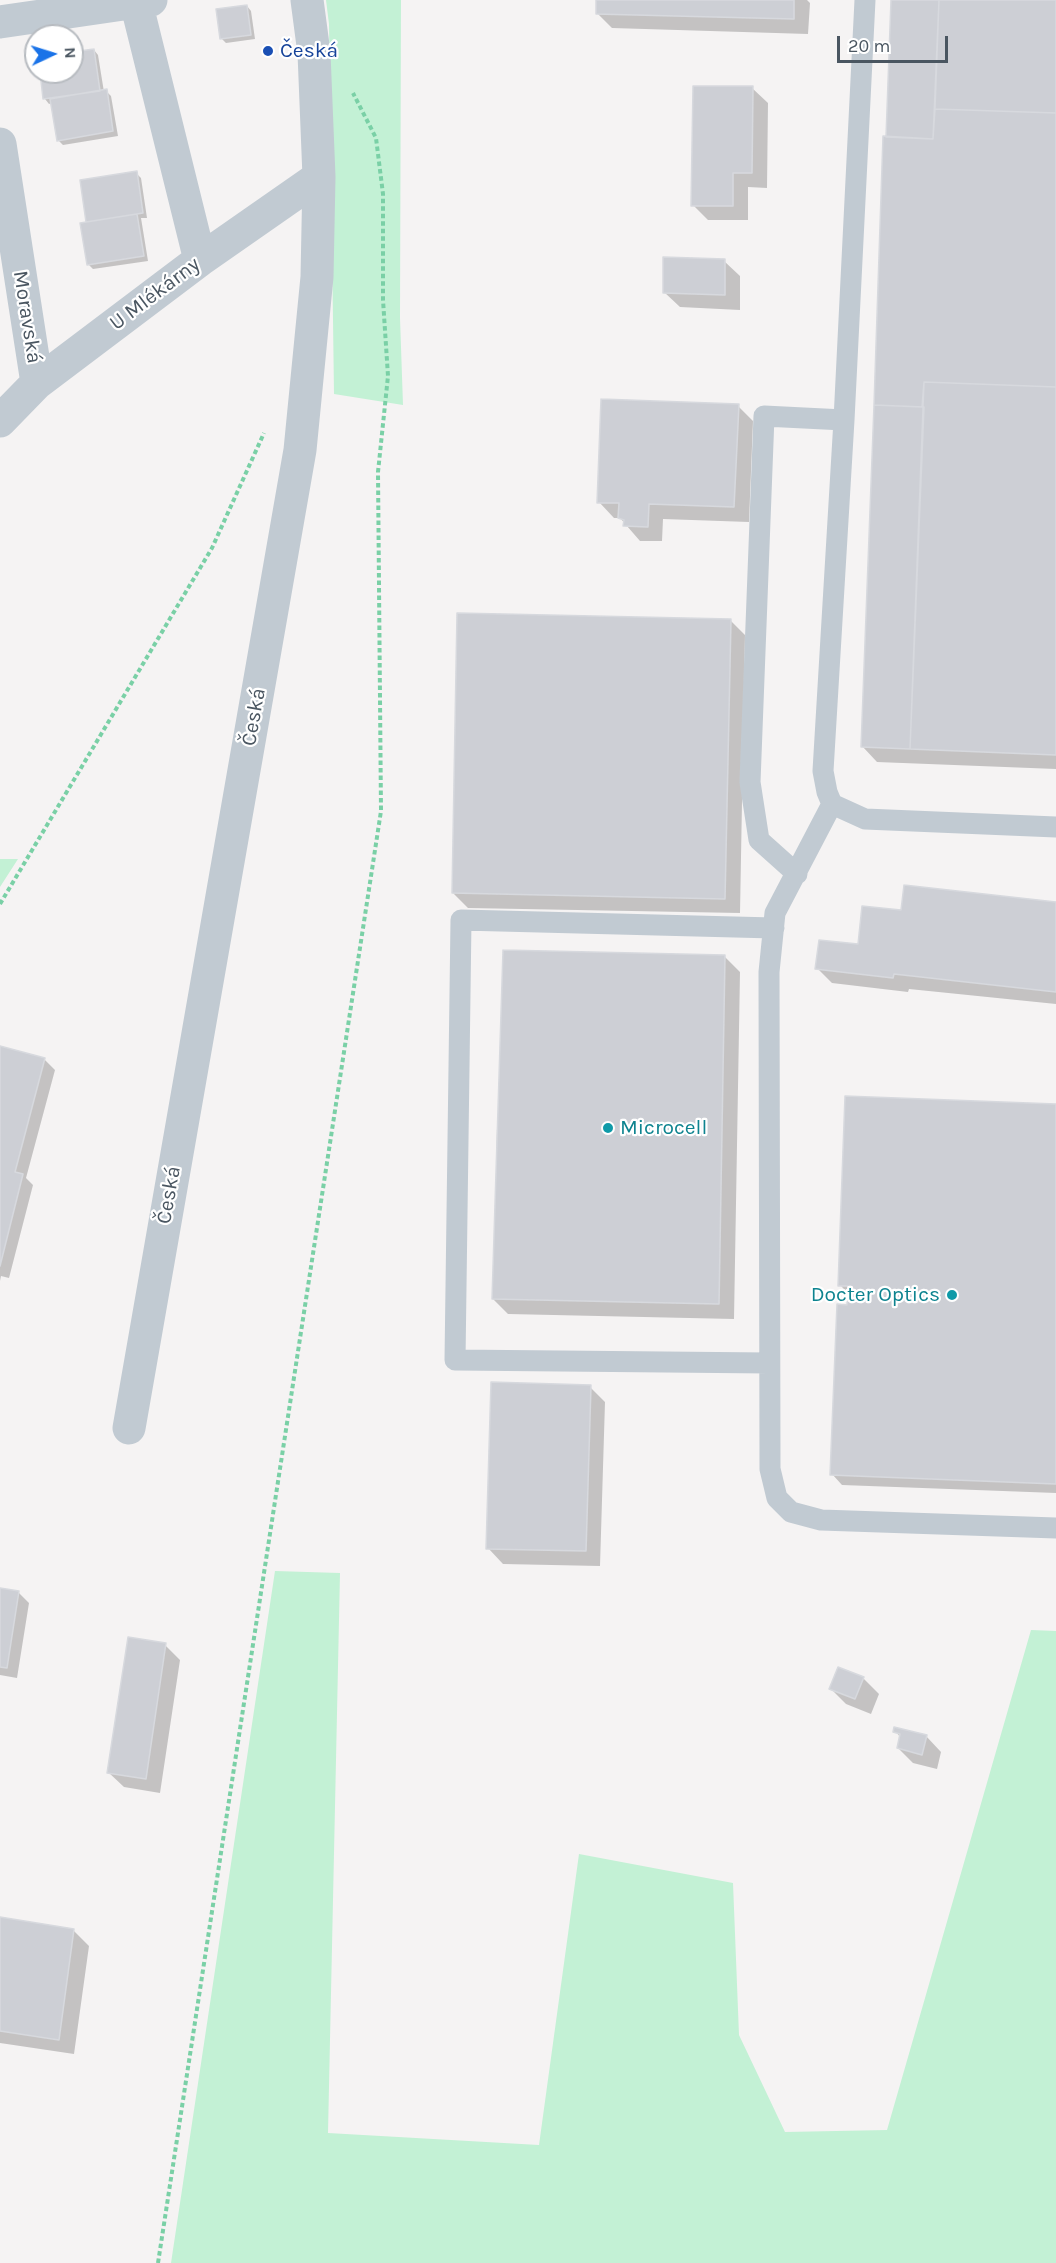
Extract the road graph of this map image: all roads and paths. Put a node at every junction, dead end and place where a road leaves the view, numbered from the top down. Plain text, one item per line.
1 (307, 0) edge
2 (865, 0) edge
3 (144, 1) edge
4 (0, 22) edge
5 (314, 52) junction
6 (0, 144) edge
7 (319, 177) junction
8 (200, 260) junction
9 (37, 383) junction
10 (844, 420) junction
11 (0, 421) edge
12 (266, 429) dead end
13 (832, 804) junction
14 (1056, 827) edge
15 (797, 874) junction
16 (0, 904) edge
17 (774, 928) junction
18 (769, 1363) junction
19 (129, 1428) dead end
20 (1056, 1528) edge
21 (158, 2263) edge

1 - 5 street, Česká
2 - 10 lane
3 - 4 street
3 - 8 street
5 - 7 street, Česká
5 - 21 path
6 - 9 street, Moravská
7 - 8 street, U Mlékárny
7 - 19 street, Česká
8 - 9 street, U Mlékárny
9 - 11 street, U Mlékárny
10 - 13 lane
10 - 15 lane
12 - 16 path
13 - 14 lane
13 - 15 lane
15 - 17 lane
17 - 18 lane
17 - 18 lane
18 - 20 lane

